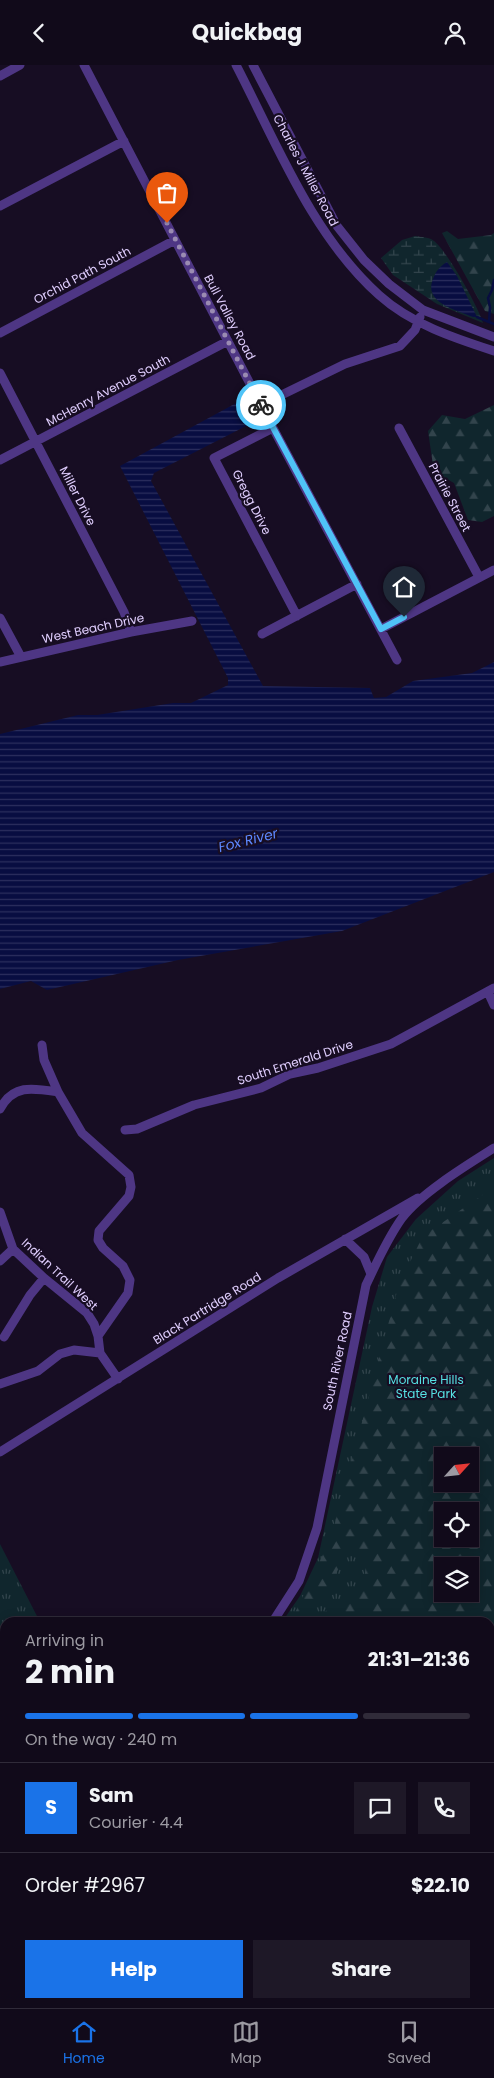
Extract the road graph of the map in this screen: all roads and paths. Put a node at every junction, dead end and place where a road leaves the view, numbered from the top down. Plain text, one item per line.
1 (20, 65) edge
2 (84, 65) edge
3 (236, 65) edge
4 (253, 65) edge
5 (0, 75) edge
6 (124, 141) junction
7 (0, 206) edge
8 (175, 240) junction
9 (423, 310) junction
10 (418, 322) junction
11 (0, 333) edge
12 (494, 337) edge
13 (228, 341) junction
14 (494, 351) edge
15 (0, 373) edge
16 (261, 405) junction
17 (273, 427) junction
18 (399, 428) dead end
19 (36, 442) junction
20 (0, 460) edge
21 (494, 570) edge
22 (479, 577) junction
23 (357, 584) junction
24 (296, 616) junction
25 (0, 618) edge
26 (192, 621) dead end
27 (381, 629) junction
28 (131, 632) junction
29 (262, 634) dead end
30 (21, 657) junction
31 (397, 660) dead end
32 (0, 662) edge
33 (491, 990) edge
34 (494, 1005) edge
35 (42, 1045) dead end
36 (58, 1092) junction
37 (0, 1109) edge
38 (125, 1130) dead end
39 (494, 1148) edge
40 (432, 1190) junction
41 (0, 1213) edge
42 (345, 1239) junction
43 (13, 1249) junction
44 (0, 1261) edge
45 (371, 1274) junction
46 (44, 1278) junction
47 (98, 1336) junction
48 (4, 1337) dead end
49 (100, 1353) junction
50 (118, 1379) junction
51 (0, 1384) edge
52 (0, 1452) edge
53 (276, 1617) edge

1 - 5 street
2 - 6 street, Bull Valley Road
3 - 10 street, Charles J Miller Road
4 - 9 street, Charles J Miller Road
6 - 7 street
6 - 8 street, Bull Valley Road
8 - 11 street, Orchid Path South
8 - 13 street, Bull Valley Road
9 - 10 street
9 - 12 street, Charles J Miller Road
10 - 14 street, Charles J Miller Road
10 - 16 street
13 - 16 street, Bull Valley Road
13 - 19 street, McHenry Avenue South
15 - 19 street, Miller Drive
16 - 17 street, Bull Valley Road
17 - 23 street, Bull Valley Road
17 - 24 street, Gregg Drive
18 - 22 street, Prairie Street
19 - 20 street, McHenry Avenue South
19 - 28 street, Miller Drive
21 - 22 street
22 - 27 street
23 - 24 street
23 - 27 street, Bull Valley Road
24 - 29 street
25 - 30 street
26 - 28 street, West Beach Drive
27 - 31 street, Bull Valley Road
28 - 30 street, West Beach Drive
30 - 32 street, West Beach Drive
33 - 34 street
33 - 38 street, South Emerald Drive
35 - 36 street
36 - 37 street
36 - 47 street
39 - 40 street, South River Road
40 - 42 street, Black Partridge Road
40 - 45 street, South River Road
41 - 43 street, Indian Trail West
42 - 45 street
42 - 50 street, Black Partridge Road
43 - 44 street
43 - 46 street, Indian Trail West
45 - 53 street, South River Road
46 - 47 street, Indian Trail West
46 - 48 street
47 - 49 street, Indian Trail West
49 - 50 street, Indian Trail West
49 - 51 street
50 - 52 street, Black Partridge Road

